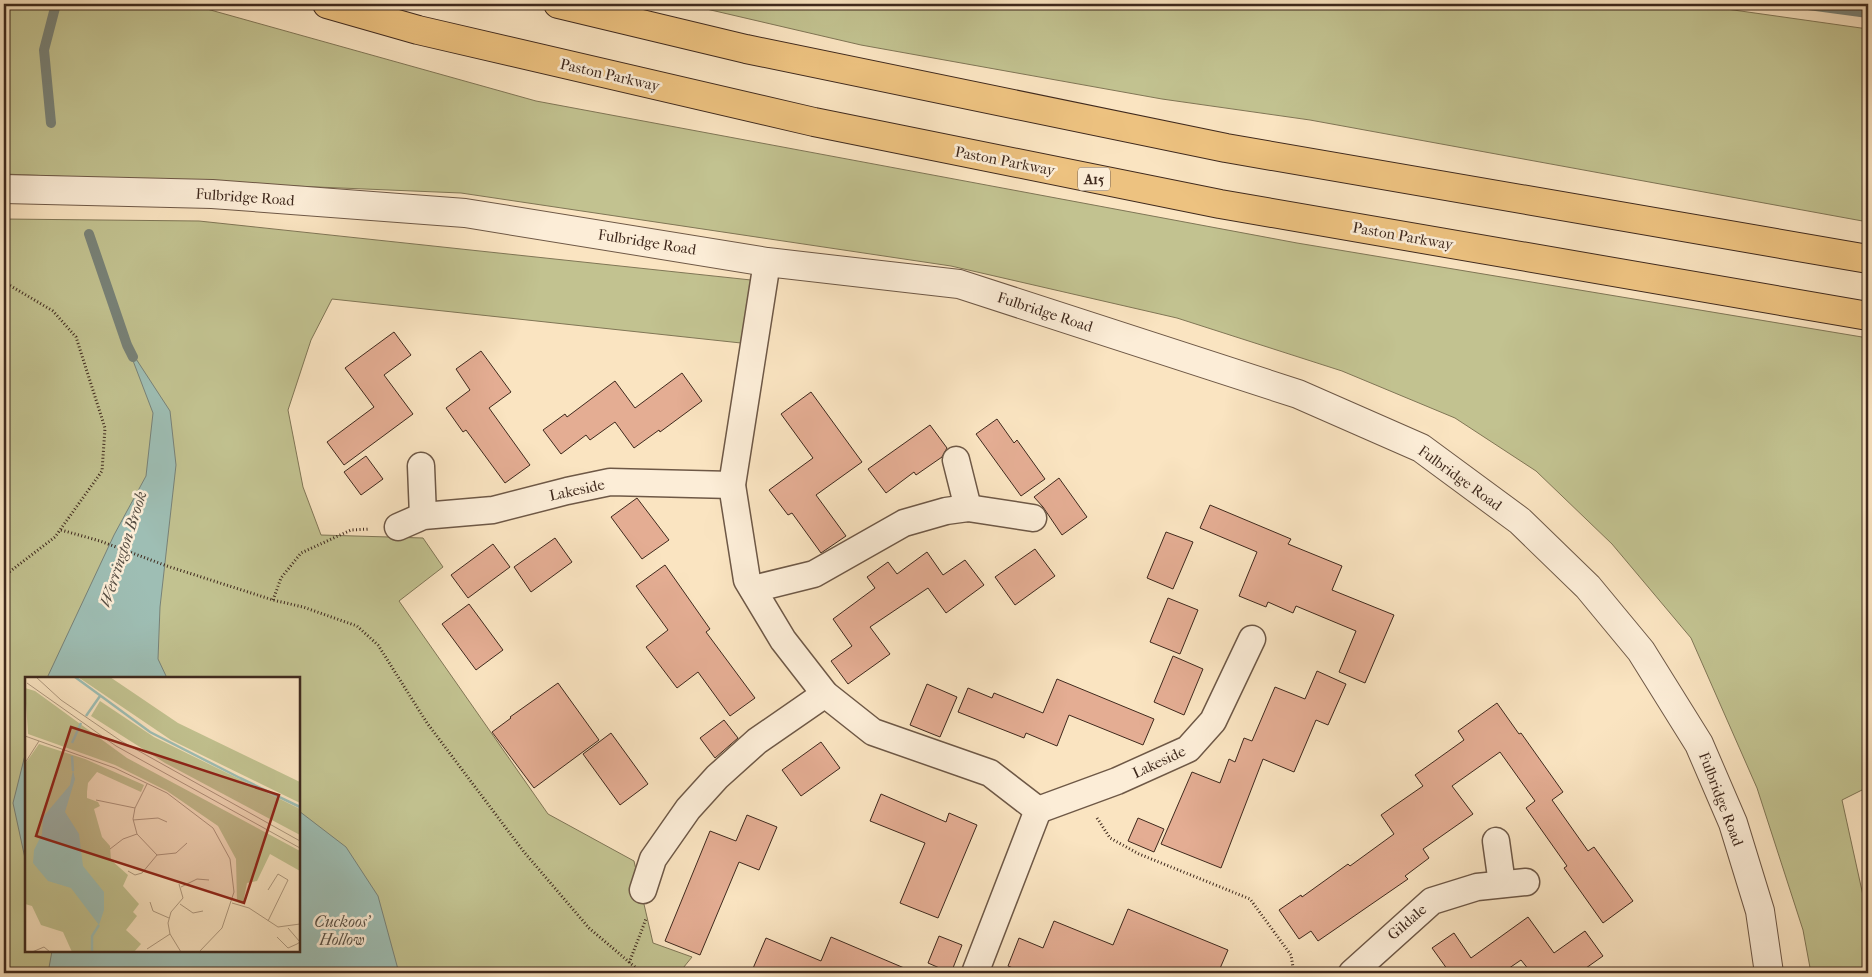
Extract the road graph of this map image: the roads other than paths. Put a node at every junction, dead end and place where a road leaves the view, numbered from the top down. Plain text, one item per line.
1 (327, 4) edge
2 (558, 4) edge
3 (4, 189) edge
4 (1868, 259) edge
5 (767, 262) junction
6 (1868, 316) edge
7 (956, 460) dead end
8 (421, 466) dead end
9 (732, 485) junction
10 (968, 508) junction
11 (423, 516) junction
12 (1033, 518) dead end
13 (398, 526) road end
14 (752, 589) junction
15 (1252, 639) dead end
16 (825, 694) junction
17 (1038, 810) junction
18 (1496, 841) dead end
19 (643, 890) road end
20 (975, 973) edge
21 (1352, 973) edge
22 (1770, 973) edge

1 - 6 highway, Paston Parkway / A15
2 - 4 highway
3 - 5 street, Fulbridge Road
5 - 9 street
5 - 22 street, Fulbridge Road
7 - 10 street
8 - 11 street
9 - 11 street, Lakeside
9 - 14 street
10 - 12 street
10 - 14 street
11 - 13 street, Lakeside
14 - 16 street
15 - 17 street, Lakeside
16 - 17 street
16 - 19 street
17 - 20 street
18 - 21 street, Gildale

